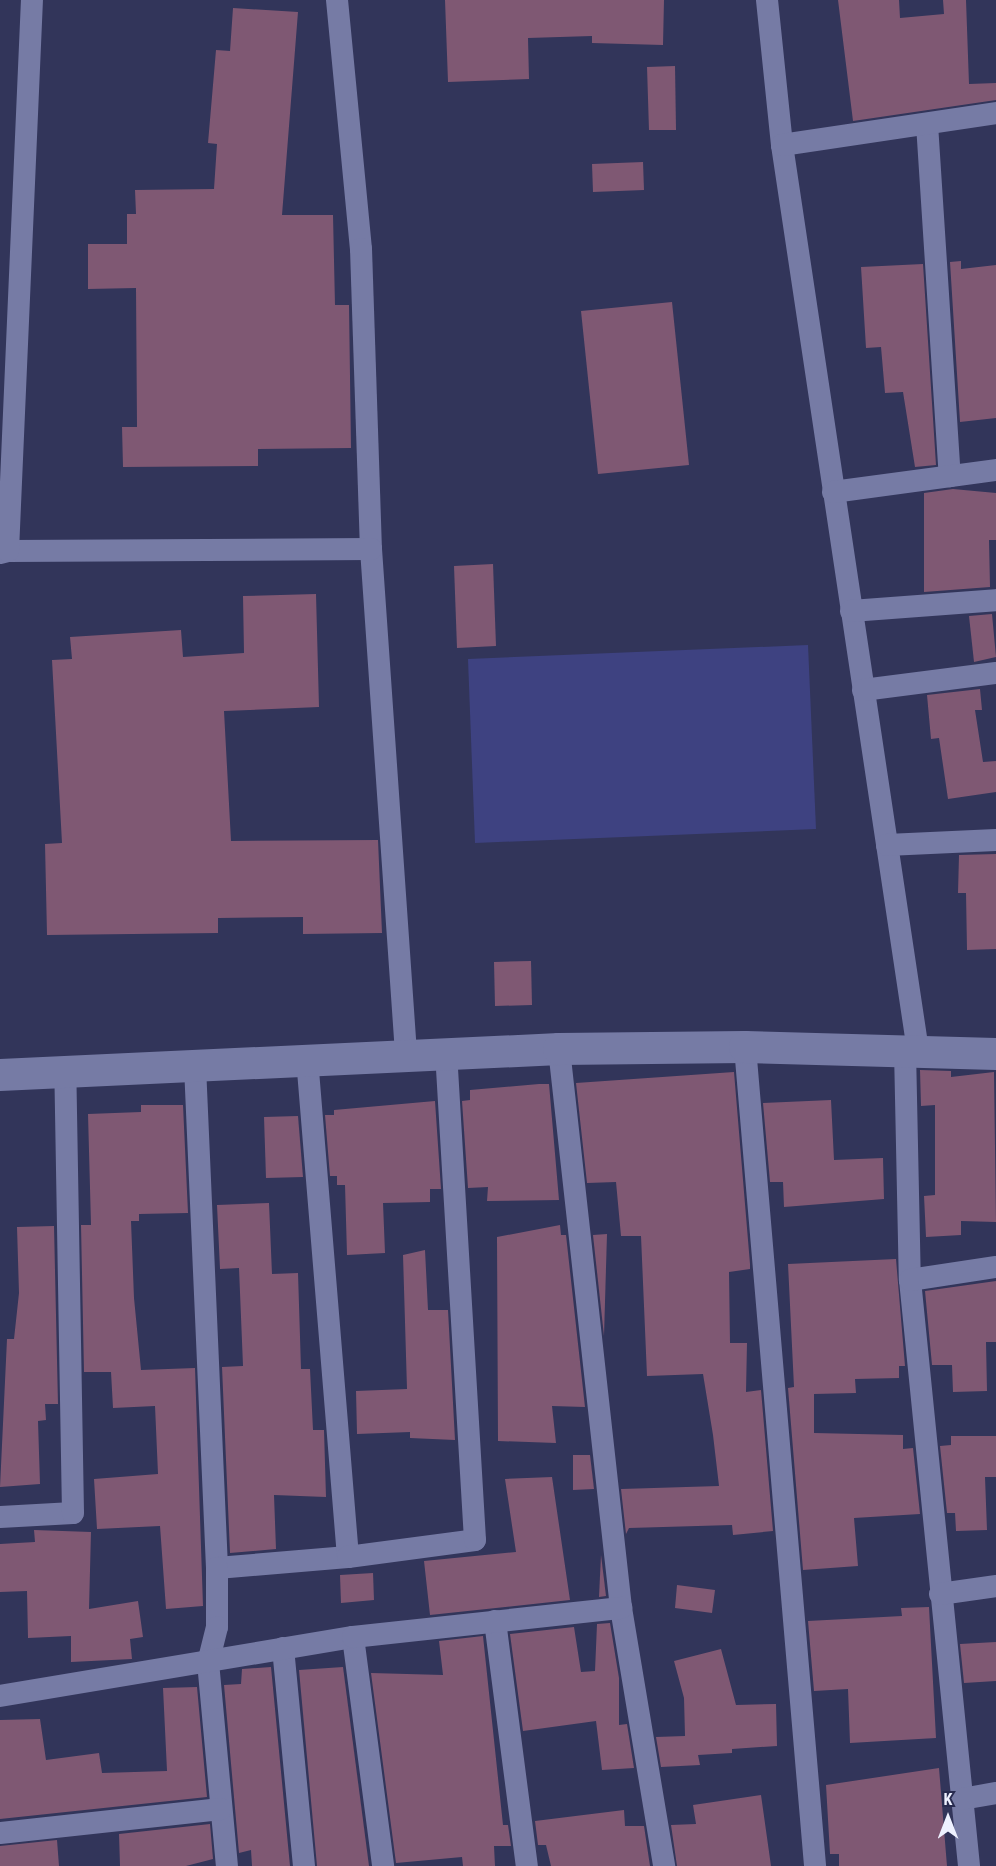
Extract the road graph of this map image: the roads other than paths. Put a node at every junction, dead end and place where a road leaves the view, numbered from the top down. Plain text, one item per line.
1 (32, 0) edge
2 (337, 0) edge
3 (767, 0) edge
4 (996, 113) edge
5 (927, 124) junction
6 (782, 145) junction
7 (996, 470) edge
8 (950, 476) junction
9 (833, 492) junction
10 (371, 549) junction
11 (4, 552) edge
12 (996, 600) edge
13 (851, 611) junction
14 (996, 672) edge
15 (863, 690) junction
16 (996, 840) edge
17 (886, 845) junction
18 (745, 1047) junction
19 (559, 1049) junction
20 (911, 1051) junction
21 (446, 1052) junction
22 (406, 1053) junction
23 (996, 1054) edge
24 (307, 1058) junction
25 (195, 1066) junction
26 (65, 1073) junction
27 (0, 1075) edge
28 (996, 1267) edge
29 (910, 1280) junction
30 (0, 1517) edge
31 (348, 1557) junction
32 (217, 1568) junction
33 (996, 1586) edge
34 (940, 1594) junction
35 (621, 1608) junction
36 (495, 1621) junction
37 (353, 1637) junction
38 (283, 1648) junction
39 (208, 1662) junction
40 (0, 1696) edge
41 (996, 1793) edge
42 (962, 1799) junction
43 (221, 1809) junction
44 (0, 1833) edge
45 (227, 1866) edge
46 (304, 1866) edge
47 (382, 1866) edge
48 (527, 1866) edge
49 (664, 1866) edge
50 (815, 1866) edge
51 (969, 1866) edge

1 - 11 street
2 - 10 street
3 - 6 street
4 - 5 street
5 - 6 street
5 - 8 street
6 - 9 street
7 - 8 street
8 - 9 street
9 - 13 street
10 - 11 street
10 - 22 street
12 - 13 street
13 - 15 street
14 - 15 street
15 - 17 street
16 - 17 street
17 - 20 street
18 - 19 main road
18 - 20 main road
18 - 50 street
19 - 21 main road
19 - 35 street
20 - 23 main road
20 - 29 street
21 - 22 main road
21 - 31 street
22 - 24 main road
24 - 25 main road
24 - 31 street
25 - 26 main road
25 - 32 street
26 - 27 main road
26 - 30 street
28 - 29 street
29 - 34 street
31 - 32 street
32 - 39 street
33 - 34 street
34 - 42 street
35 - 36 street
35 - 49 street
36 - 37 street
36 - 48 street
37 - 38 street
37 - 47 street
38 - 39 street
38 - 46 street
39 - 40 street
39 - 43 street
41 - 42 street
42 - 51 street
43 - 44 street
43 - 45 street

